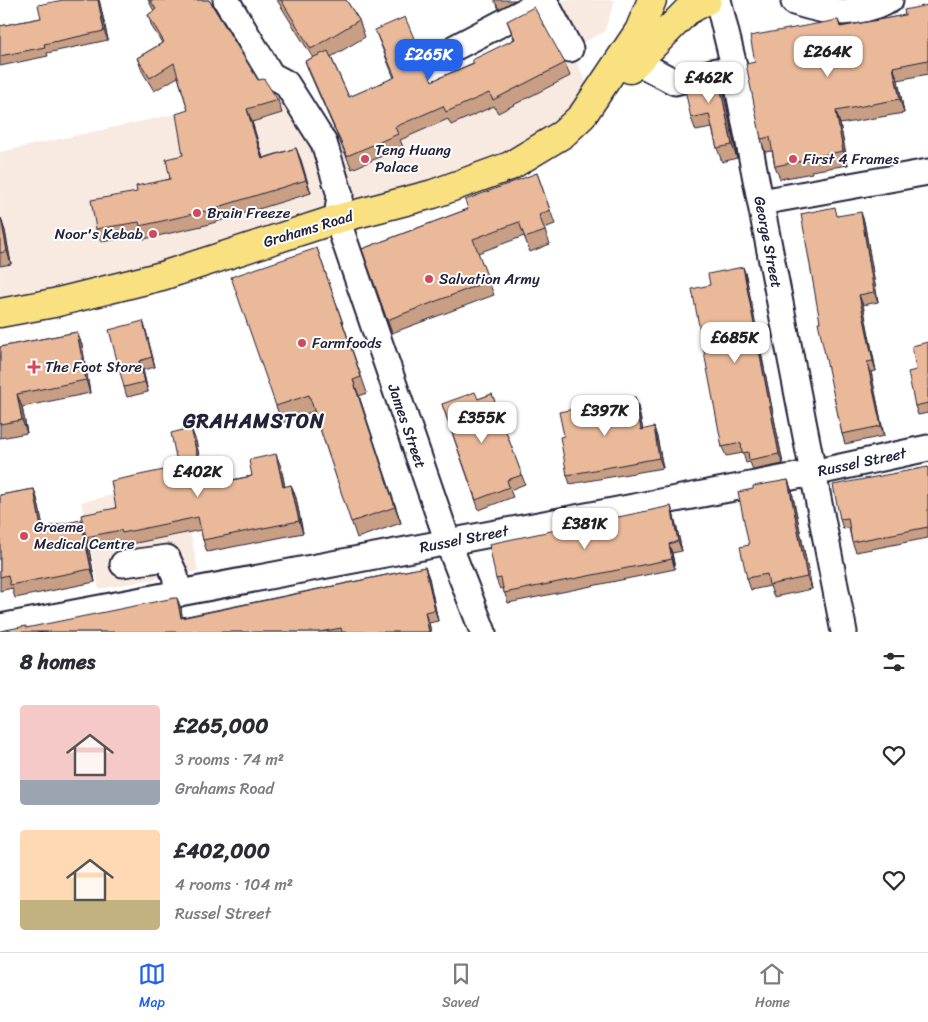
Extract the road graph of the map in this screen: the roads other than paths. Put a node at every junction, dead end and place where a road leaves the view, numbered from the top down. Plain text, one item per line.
1 (226, 0) edge
2 (544, 0) edge
3 (652, 0) edge
4 (707, 0) edge
5 (718, 0) edge
6 (890, 0) edge
7 (794, 2) dead end
8 (456, 47) dead end
9 (570, 49) dead end
10 (637, 62) junction
11 (716, 71) edge
12 (595, 100) junction
13 (928, 172) edge
14 (761, 202) junction
15 (336, 219) junction
16 (0, 313) edge
17 (928, 448) edge
18 (813, 473) junction
19 (448, 542) junction
20 (123, 564) dead end
21 (178, 594) junction
22 (1, 622) edge
23 (483, 632) edge
24 (844, 632) edge

1 - 15 street
2 - 8 street
2 - 9 street
3 - 12 main road, Grahams Road
4 - 10 main road, Grahams Road
5 - 14 street, George Street
6 - 7 street
10 - 11 street
10 - 12 main road, Grahams Road
12 - 15 main road, Grahams Road
13 - 14 street
14 - 18 street, George Street
15 - 16 main road, Grahams Road
15 - 19 street, James Street
17 - 18 street, Russel Street
18 - 19 street, Russel Street
18 - 24 street, George Street
19 - 21 street, Russel Street
19 - 23 street, James Street
20 - 21 street
21 - 22 street, Russel Street

